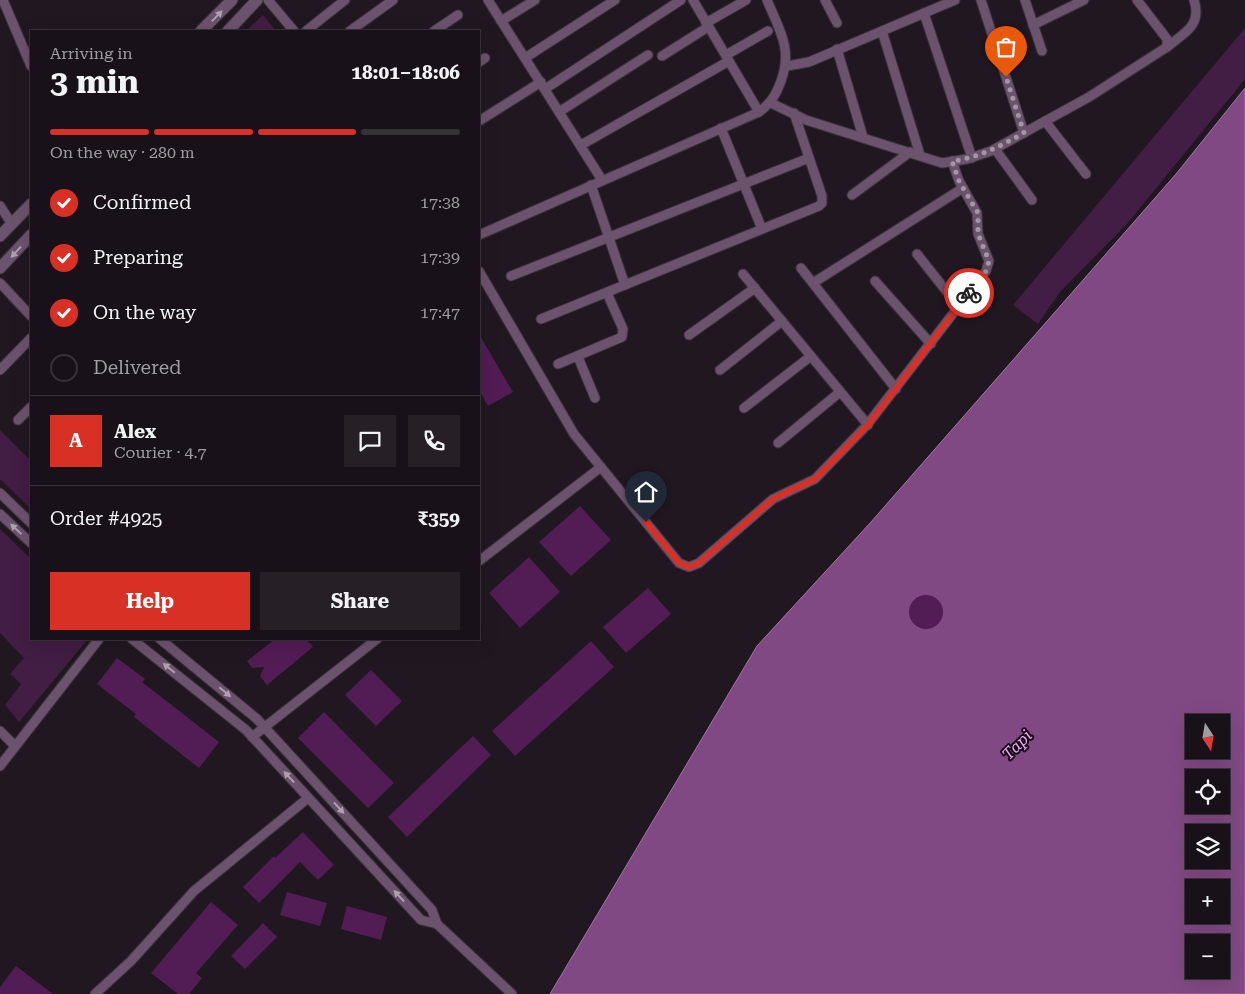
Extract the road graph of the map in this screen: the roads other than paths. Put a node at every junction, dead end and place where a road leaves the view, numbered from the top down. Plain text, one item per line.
1 (3, 0) edge
2 (232, 0) edge
3 (257, 0) edge
4 (268, 0) edge
5 (345, 0) edge
6 (393, 0) edge
7 (488, 0) edge
8 (535, 0) edge
9 (615, 0) edge
10 (680, 0) edge
11 (692, 0) edge
12 (746, 0) edge
13 (767, 0) edge
14 (825, 0) edge
15 (955, 0) edge
16 (1024, 0) edge
17 (1084, 0) edge
18 (1137, 0) edge
19 (1194, 0) edge
20 (983, 1) edge
21 (924, 13) junction
22 (458, 16) dead end
23 (502, 21) junction
24 (837, 23) dead end
25 (707, 25) junction
26 (1033, 25) junction
27 (203, 30) edge
28 (229, 30) edge
29 (293, 30) edge
30 (307, 30) edge
31 (351, 30) edge
32 (436, 30) edge
33 (768, 31) dead end
34 (882, 31) junction
35 (1167, 47) junction
36 (837, 49) junction
37 (1042, 51) dead end
38 (648, 55) dead end
39 (662, 56) dead end
40 (525, 58) junction
41 (727, 58) junction
42 (30, 64) edge
43 (787, 66) junction
44 (543, 86) junction
45 (771, 103) junction
46 (559, 112) junction
47 (759, 112) junction
48 (794, 113) junction
49 (480, 120) edge
50 (1045, 121) junction
51 (721, 128) junction
52 (1024, 133) junction
53 (863, 137) junction
54 (581, 145) junction
55 (995, 149) junction
56 (910, 152) junction
57 (920, 156) junction
58 (809, 158) junction
59 (972, 158) junction
60 (952, 161) junction
61 (1086, 174) dead end
62 (602, 180) junction
63 (744, 184) junction
64 (591, 185) junction
65 (963, 188) junction
66 (852, 195) dead end
67 (1032, 200) dead end
68 (30, 205) edge
69 (0, 206) edge
70 (12, 224) junction
71 (762, 229) junction
72 (480, 235) edge
73 (0, 236) edge
74 (30, 236) edge
75 (608, 238) junction
76 (917, 254) dead end
77 (0, 268) edge
78 (801, 268) dead end
79 (480, 273) edge
80 (743, 274) dead end
81 (511, 276) dead end
82 (875, 282) dead end
83 (0, 283) edge
84 (813, 283) junction
85 (625, 286) junction
86 (755, 288) junction
87 (607, 293) junction
88 (959, 307) junction
89 (30, 315) edge
90 (541, 319) dead end
91 (782, 321) junction
92 (689, 335) dead end
93 (30, 339) edge
94 (931, 344) junction
95 (578, 356) junction
96 (811, 356) junction
97 (558, 364) dead end
98 (0, 370) edge
99 (720, 370) dead end
100 (896, 389) junction
101 (840, 392) junction
102 (595, 398) dead end
103 (30, 408) edge
104 (744, 408) dead end
105 (18, 420) dead end
106 (868, 425) junction
107 (778, 443) dead end
108 (601, 467) junction
109 (0, 494) edge
110 (0, 514) edge
111 (30, 521) edge
112 (30, 543) edge
113 (480, 560) edge
114 (98, 640) edge
115 (133, 640) edge
116 (161, 640) edge
117 (376, 640) edge
118 (264, 726) junction
119 (0, 731) edge
120 (252, 737) junction
121 (15, 746) junction
122 (0, 766) edge
123 (308, 798) junction
124 (437, 924) junction
125 (95, 994) edge
126 (512, 994) edge

1 - 42 street
27 -> 2 street
3 - 28 street
4 - 29 street
5 - 30 street
6 - 31 street
7 - 23 street
8 - 23 street
9 - 40 street
10 - 44 street
11 - 25 street
12 - 25 street
13 - 43 street
14 - 24 street
15 - 21 street
16 - 26 street
17 - 26 street
18 - 35 street
19 - 35 street
20 - 52 street
21 - 34 street
21 - 59 street
22 - 32 street
23 - 40 street
25 - 39 street
25 - 41 street
26 - 37 street
33 - 41 street
34 - 36 street
34 - 57 street
35 - 50 street
36 - 43 street
36 - 53 street
38 - 46 street
40 - 44 street
41 - 47 street
41 - 54 street
43 - 45 street
44 - 46 street
44 - 49 street
45 - 47 street
45 - 48 street
46 - 54 street
47 - 51 street
48 - 53 street
48 - 58 street
50 - 52 street
50 - 61 street
51 - 62 street
51 - 63 street
52 - 55 street
53 - 56 street
54 - 62 street
55 - 59 street
55 - 67 street
56 - 57 street
56 - 66 street
57 - 60 street
58 - 63 street
58 - 71 street
59 - 60 street
60 - 65 street
62 - 64 street
63 - 71 street
63 - 75 street
64 - 72 street
64 - 75 street
65 - 84 street
65 - 88 street
68 - 70 street
69 - 70 street
70 - 73 street
71 - 85 street
74 -> 77 street
75 - 81 street
75 - 85 street
76 - 88 street
78 - 84 street
79 - 108 street
80 - 86 street
82 - 94 street
83 - 89 street
84 - 100 street
85 - 87 street
86 - 91 street
86 - 92 street
87 - 90 street
87 - 95 street
88 - 94 street
91 - 96 street
91 - 99 street
93 - 98 street
94 - 100 street
95 - 97 street
95 - 102 street
96 - 101 street
96 - 104 street
100 - 106 street
101 - 106 street
101 - 107 street
103 - 105 street
106 - 108 street
108 - 113 street
109 - 111 street
112 -> 110 street
114 - 121 street
120 -> 115 street
116 -> 118 street
117 - 118 street
118 - 120 street
118 -> 124 street
119 - 121 street
123 -> 120 street
121 - 122 street
124 -> 123 street
123 - 125 street
124 - 126 street

